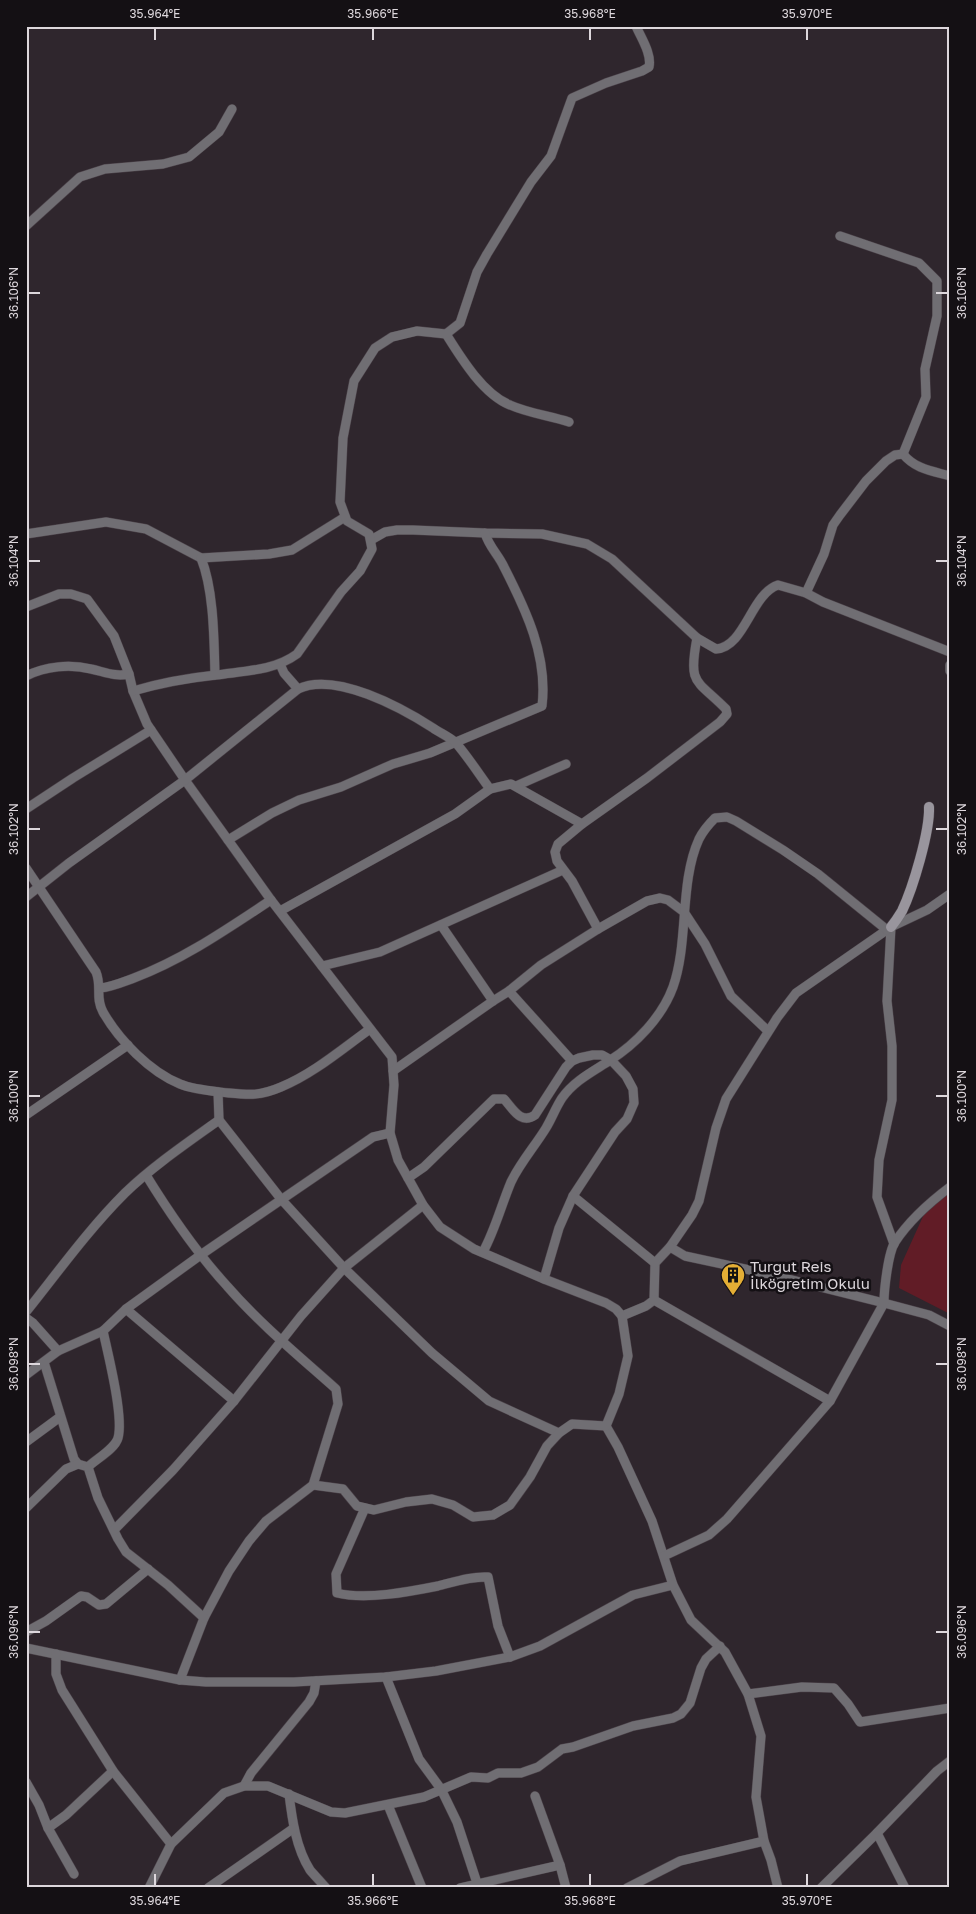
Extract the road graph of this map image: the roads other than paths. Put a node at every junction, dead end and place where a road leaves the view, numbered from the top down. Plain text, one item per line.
1 (636, 26) edge
2 (232, 109) dead end
3 (26, 226) edge
4 (840, 236) dead end
5 (446, 334) junction
6 (569, 422) dead end
7 (903, 454) junction
8 (950, 476) edge
9 (345, 517) junction
10 (26, 534) edge
11 (486, 534) junction
12 (371, 540) junction
13 (202, 558) junction
14 (806, 593) junction
15 (26, 607) edge
16 (697, 638) junction
17 (950, 652) edge
18 (280, 664) junction
19 (950, 665) edge
20 (950, 671) edge
21 (129, 674) junction
22 (215, 675) junction
23 (26, 676) edge
24 (298, 689) junction
25 (133, 691) junction
26 (151, 730) junction
27 (455, 742) junction
28 (566, 764) dead end
29 (185, 780) junction
30 (516, 786) junction
31 (490, 789) junction
32 (929, 806) dead end
33 (26, 809) edge
34 (582, 824) junction
35 (228, 840) junction
36 (26, 868) edge
37 (563, 870) junction
38 (39, 885) junction
39 (950, 894) edge
40 (26, 897) edge
41 (271, 900) junction
42 (280, 911) junction
43 (684, 912) junction
44 (441, 924) junction
45 (889, 928) junction
46 (598, 929) junction
47 (322, 966) junction
48 (100, 988) junction
49 (509, 991) junction
50 (493, 1001) junction
51 (370, 1029) junction
52 (768, 1031) junction
53 (128, 1045) junction
54 (611, 1060) junction
55 (572, 1061) junction
56 (393, 1071) junction
57 (218, 1092) junction
58 (26, 1115) edge
59 (219, 1120) junction
60 (390, 1133) junction
61 (146, 1175) junction
62 (408, 1178) junction
63 (950, 1187) edge
64 (573, 1196) junction
65 (281, 1199) junction
66 (423, 1204) junction
67 (894, 1244) junction
68 (670, 1247) junction
69 (483, 1252) junction
70 (202, 1254) junction
71 (655, 1263) junction
72 (344, 1268) junction
73 (544, 1279) junction
74 (654, 1300) junction
75 (884, 1303) junction
76 (126, 1309) junction
77 (26, 1312) edge
78 (622, 1316) junction
79 (26, 1318) edge
80 (950, 1326) edge
81 (103, 1331) junction
82 (282, 1341) junction
83 (58, 1351) junction
84 (44, 1362) junction
85 (26, 1375) edge
86 (234, 1401) junction
87 (830, 1401) junction
88 (60, 1417) junction
89 (606, 1426) junction
90 (559, 1433) junction
91 (26, 1442) edge
92 (78, 1464) junction
93 (88, 1467) junction
94 (313, 1485) junction
95 (26, 1508) edge
96 (365, 1508) junction
97 (114, 1530) junction
98 (664, 1556) junction
99 (148, 1569) junction
100 (673, 1585) junction
101 (204, 1618) junction
102 (26, 1632) edge
103 (720, 1646) junction
104 (26, 1648) edge
105 (56, 1654) junction
106 (510, 1657) junction
107 (386, 1677) junction
108 (180, 1680) junction
109 (316, 1681) junction
110 (748, 1694) junction
111 (950, 1708) edge
112 (950, 1761) edge
113 (113, 1771) junction
114 (26, 1782) edge
115 (244, 1786) junction
116 (441, 1789) junction
117 (289, 1794) junction
118 (535, 1796) dead end
119 (388, 1805) junction
120 (48, 1828) junction
121 (294, 1828) junction
122 (877, 1833) junction
123 (764, 1842) junction
124 (171, 1844) junction
125 (560, 1865) junction
126 (74, 1874) dead end
127 (477, 1883) junction
128 (149, 1888) edge
129 (208, 1888) edge
130 (326, 1888) edge
131 (422, 1888) edge
132 (460, 1888) edge
133 (566, 1888) edge
134 (627, 1888) edge
135 (778, 1888) edge
136 (821, 1888) edge
137 (905, 1888) edge

1 - 5 street
2 - 3 street
4 - 7 street
5 - 6 street
5 - 9 street
7 - 8 street
7 - 14 street
9 - 12 street
9 - 13 street
10 - 13 street
11 - 12 street
11 - 16 street
11 - 27 street
12 - 18 street
13 - 22 street
14 - 16 street
14 - 17 street
15 - 21 street
16 - 34 street
18 - 22 street
18 - 24 street
19 - 20 street
21 - 23 street
21 - 25 street
22 - 25 street
24 - 27 street
24 - 29 street
25 - 26 street
26 - 29 street
26 - 33 street
27 - 31 street
27 - 35 street
28 - 30 street
29 - 35 street
29 - 38 street
30 - 31 street
30 - 34 street
31 - 42 street
32 - 45 street
34 - 37 street
35 - 41 street
36 - 38 street
37 - 44 street
37 - 46 street
38 - 40 street
38 - 48 street
39 - 45 street
41 - 42 street
41 - 48 street
42 - 47 street
43 - 45 street
43 - 46 street
43 - 52 street
43 - 54 street
44 - 47 street
44 - 50 street
45 - 52 street
45 - 67 street
46 - 49 street
47 - 51 street
48 - 53 street
49 - 50 street
49 - 55 street
50 - 56 street
51 - 56 street
51 - 57 street
52 - 68 street
53 - 57 street
53 - 58 street
54 - 55 street
54 - 64 street
54 - 69 street
55 - 62 street
56 - 60 street
57 - 59 street
59 - 61 street
59 - 65 street
60 - 62 street
60 - 65 street
61 - 70 street
61 - 77 street
62 - 66 street
63 - 67 street
64 - 71 street
64 - 73 street
65 - 70 street
65 - 72 street
66 - 69 street
66 - 72 street
67 - 75 street
68 - 71 street
68 - 75 street
69 - 73 street
70 - 76 street
70 - 82 street
71 - 74 street
72 - 82 street
72 - 90 street
73 - 78 street
74 - 78 street
74 - 87 street
75 - 80 street
75 - 87 street
76 - 81 street
76 - 86 street
78 - 89 street
79 - 83 street
81 - 83 street
81 - 93 street
82 - 86 street
82 - 94 street
83 - 84 street
84 - 85 street
84 - 88 street
86 - 97 street
87 - 98 street
88 - 91 street
88 - 92 street
89 - 90 street
89 - 98 street
90 - 96 street
92 - 93 street
92 - 95 street
93 - 97 street
94 - 96 street
94 - 101 street
96 - 106 street
97 - 99 street
98 - 100 street
99 - 101 street
99 - 102 street
100 - 103 street
100 - 106 street
101 - 108 street
103 - 110 street
103 - 116 street
104 - 105 street
105 - 108 street
105 - 113 street
106 - 107 street
107 - 109 street
107 - 116 street
108 - 109 street
109 - 115 street
110 - 111 street
110 - 123 street
112 - 122 street
113 - 120 street
113 - 124 street
114 - 120 street
115 - 117 street
115 - 124 street
116 - 119 street
116 - 127 street
117 - 119 street
117 - 121 street
118 - 125 street
119 - 131 street
120 - 126 street
121 - 129 street
121 - 130 street
122 - 136 street
122 - 137 street
123 - 134 street
123 - 135 street
124 - 128 street
125 - 127 street
125 - 133 street
127 - 132 street

